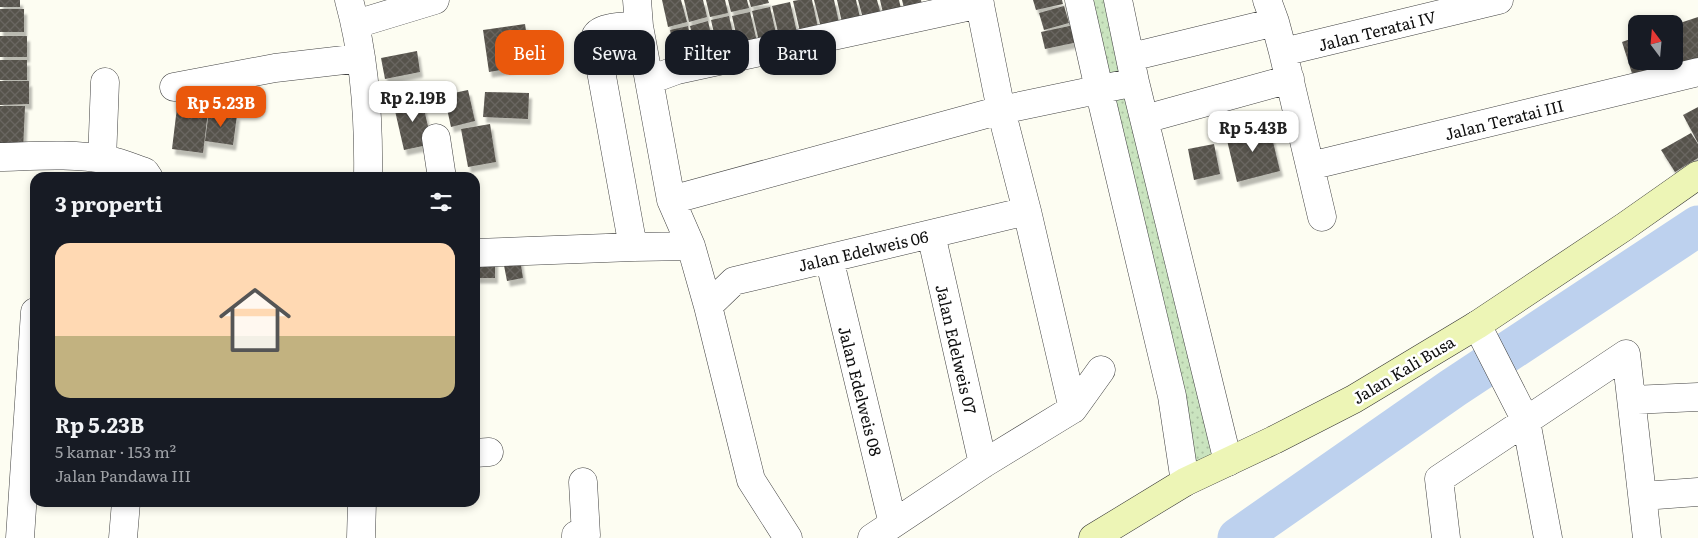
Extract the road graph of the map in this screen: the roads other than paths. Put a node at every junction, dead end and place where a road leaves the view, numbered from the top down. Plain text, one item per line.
1 (435, 0) edge
2 (1079, 0) edge
3 (1118, 0) edge
4 (1499, 0) edge
5 (980, 2) edge
6 (1271, 11) edge
7 (353, 12) edge
8 (638, 13) edge
9 (1284, 52) junction
10 (360, 58) junction
11 (1133, 70) junction
12 (1698, 72) edge
13 (1290, 79) junction
14 (650, 80) junction
15 (105, 82) dead end
16 (174, 88) dead end
17 (1098, 90) junction
18 (1001, 110) junction
19 (1145, 119) junction
20 (436, 138) dead end
21 (0, 157) edge
22 (102, 160) junction
23 (47, 166) edge
24 (1310, 166) junction
25 (145, 172) edge
26 (368, 172) edge
27 (441, 172) edge
28 (1698, 175) edge
29 (671, 200) junction
30 (1027, 211) junction
31 (1322, 217) dead end
32 (931, 234) junction
33 (633, 246) junction
34 (691, 246) junction
35 (480, 253) edge
36 (828, 258) junction
37 (708, 306) junction
38 (1476, 325) junction
39 (30, 352) edge
40 (1101, 370) dead end
41 (1698, 397) edge
42 (1632, 400) junction
43 (1073, 409) junction
44 (1526, 421) junction
45 (1228, 462) junction
46 (984, 464) junction
47 (583, 482) dead end
48 (1185, 482) junction
49 (1698, 492) edge
50 (1643, 496) junction
51 (11, 504) edge
52 (126, 507) edge
53 (362, 507) edge
54 (882, 531) edge
55 (20, 538) edge
56 (124, 538) edge
57 (361, 538) edge
58 (576, 538) edge
59 (788, 538) edge
60 (1093, 538) edge
61 (1446, 538) edge
62 (1548, 538) edge
63 (1648, 538) edge

1 - 7 street
2 - 17 street
3 - 11 street
4 - 9 street, Jalan Teratai IV
5 - 14 street
5 - 18 street
6 - 9 street
6 - 11 street
7 - 10 street
8 - 14 street
8 - 33 street
9 - 13 street
10 - 16 street
10 - 26 street
11 - 17 street
11 - 19 street
12 - 24 street, Jalan Teratai III
13 - 19 street
13 - 24 street
14 - 29 street
15 - 22 street
17 - 18 street
17 - 48 street
18 - 29 street
18 - 30 street
19 - 45 street
20 - 27 street
21 - 23 street
22 - 23 street
22 - 25 street
24 - 31 street
28 - 38 street, Jalan Kali Busa
29 - 34 street
30 - 32 street, Jalan Edelweis 06
30 - 43 street
32 - 36 street, Jalan Edelweis 06
32 - 46 street, Jalan Edelweis 07
33 - 34 street
33 - 35 street
34 - 37 street
36 - 37 street, Jalan Edelweis 06
36 - 54 street, Jalan Edelweis 08
37 - 59 street
38 - 44 street
38 - 45 street, Jalan Kali Busa
39 - 51 street
40 - 43 street
41 - 42 street
42 - 44 street
42 - 50 street
43 - 46 street
44 - 61 street
44 - 62 street
45 - 48 street, Jalan Kali Busa
46 - 54 street
47 - 58 street
48 - 60 street, Jalan Kali Busa
49 - 50 street
50 - 63 street
51 - 55 street
52 - 56 street
53 - 57 street

